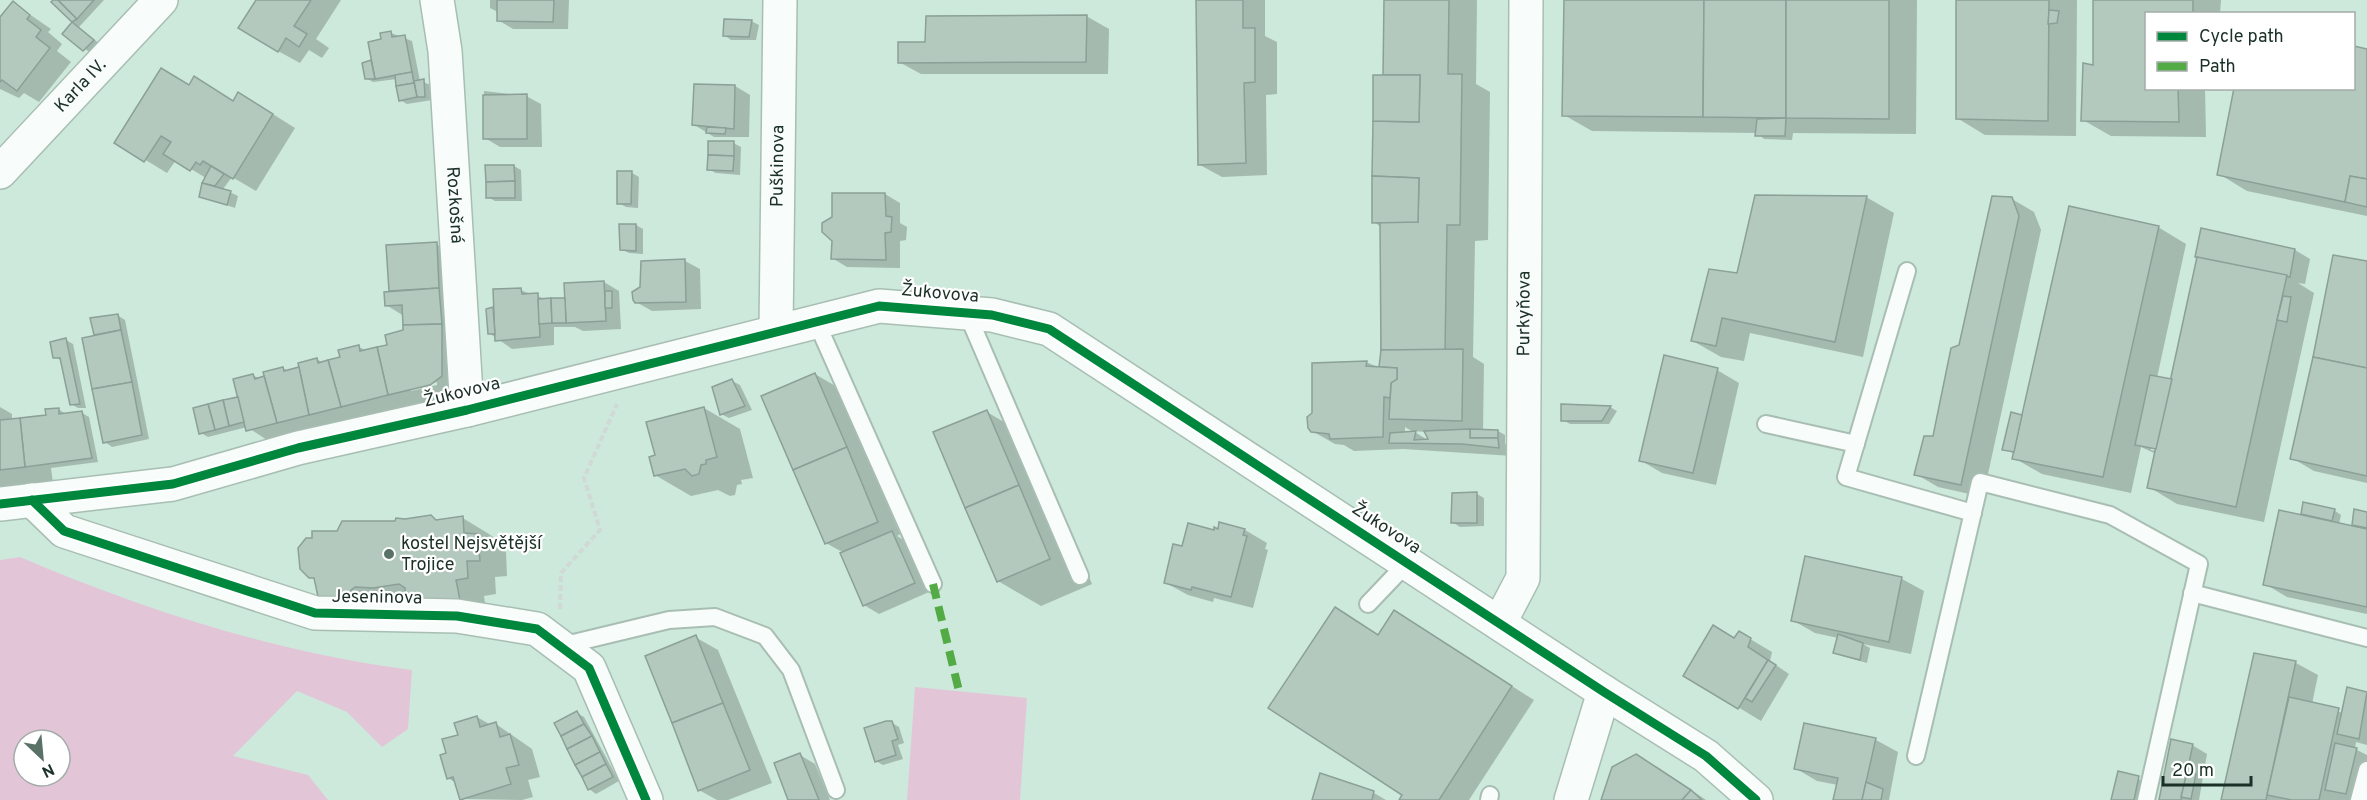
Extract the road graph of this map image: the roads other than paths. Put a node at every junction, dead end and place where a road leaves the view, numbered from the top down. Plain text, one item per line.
1 (161, 0) edge
2 (437, 0) edge
3 (780, 0) edge
4 (1526, 0) edge
5 (0, 172) edge
6 (1907, 272) dead end
7 (967, 313) junction
8 (816, 321) junction
9 (776, 331) junction
10 (467, 410) junction
11 (1766, 424) dead end
12 (1856, 444) junction
13 (16, 502) edge
14 (1973, 513) junction
15 (1407, 562) junction
16 (1080, 576) dead end
17 (933, 584) dead end
18 (2192, 593) junction
19 (1368, 604) dead end
20 (1500, 622) junction
21 (2367, 638) edge
22 (560, 646) junction
23 (1604, 692) junction
24 (1916, 756) dead end
25 (2367, 770) edge
26 (836, 790) dead end
27 (646, 800) edge
28 (1570, 800) edge
29 (1756, 800) edge
30 (2146, 800) edge
31 (2359, 800) edge

1 - 5 street, Karla IV.
2 - 10 street, Rozkošná
3 - 9 street, Puškinova
4 - 20 street, Purkyňova
6 - 12 lane
7 - 8 street, Žukovova
7 - 15 street, Žukovova
7 - 16 lane
8 - 9 street, Žukovova
8 - 17 lane
9 - 10 street, Žukovova
10 - 13 street, Žukovova
11 - 12 lane
12 - 14 lane
13 - 22 street, Jeseninova
14 - 18 lane
14 - 24 lane
15 - 19 lane
15 - 20 street, Žukovova
18 - 21 lane
18 - 30 lane
20 - 23 street, Žukovova
22 - 26 lane
22 - 27 street, Jeseninova
23 - 28 street
23 - 29 street, Žukovova
25 - 31 lane

